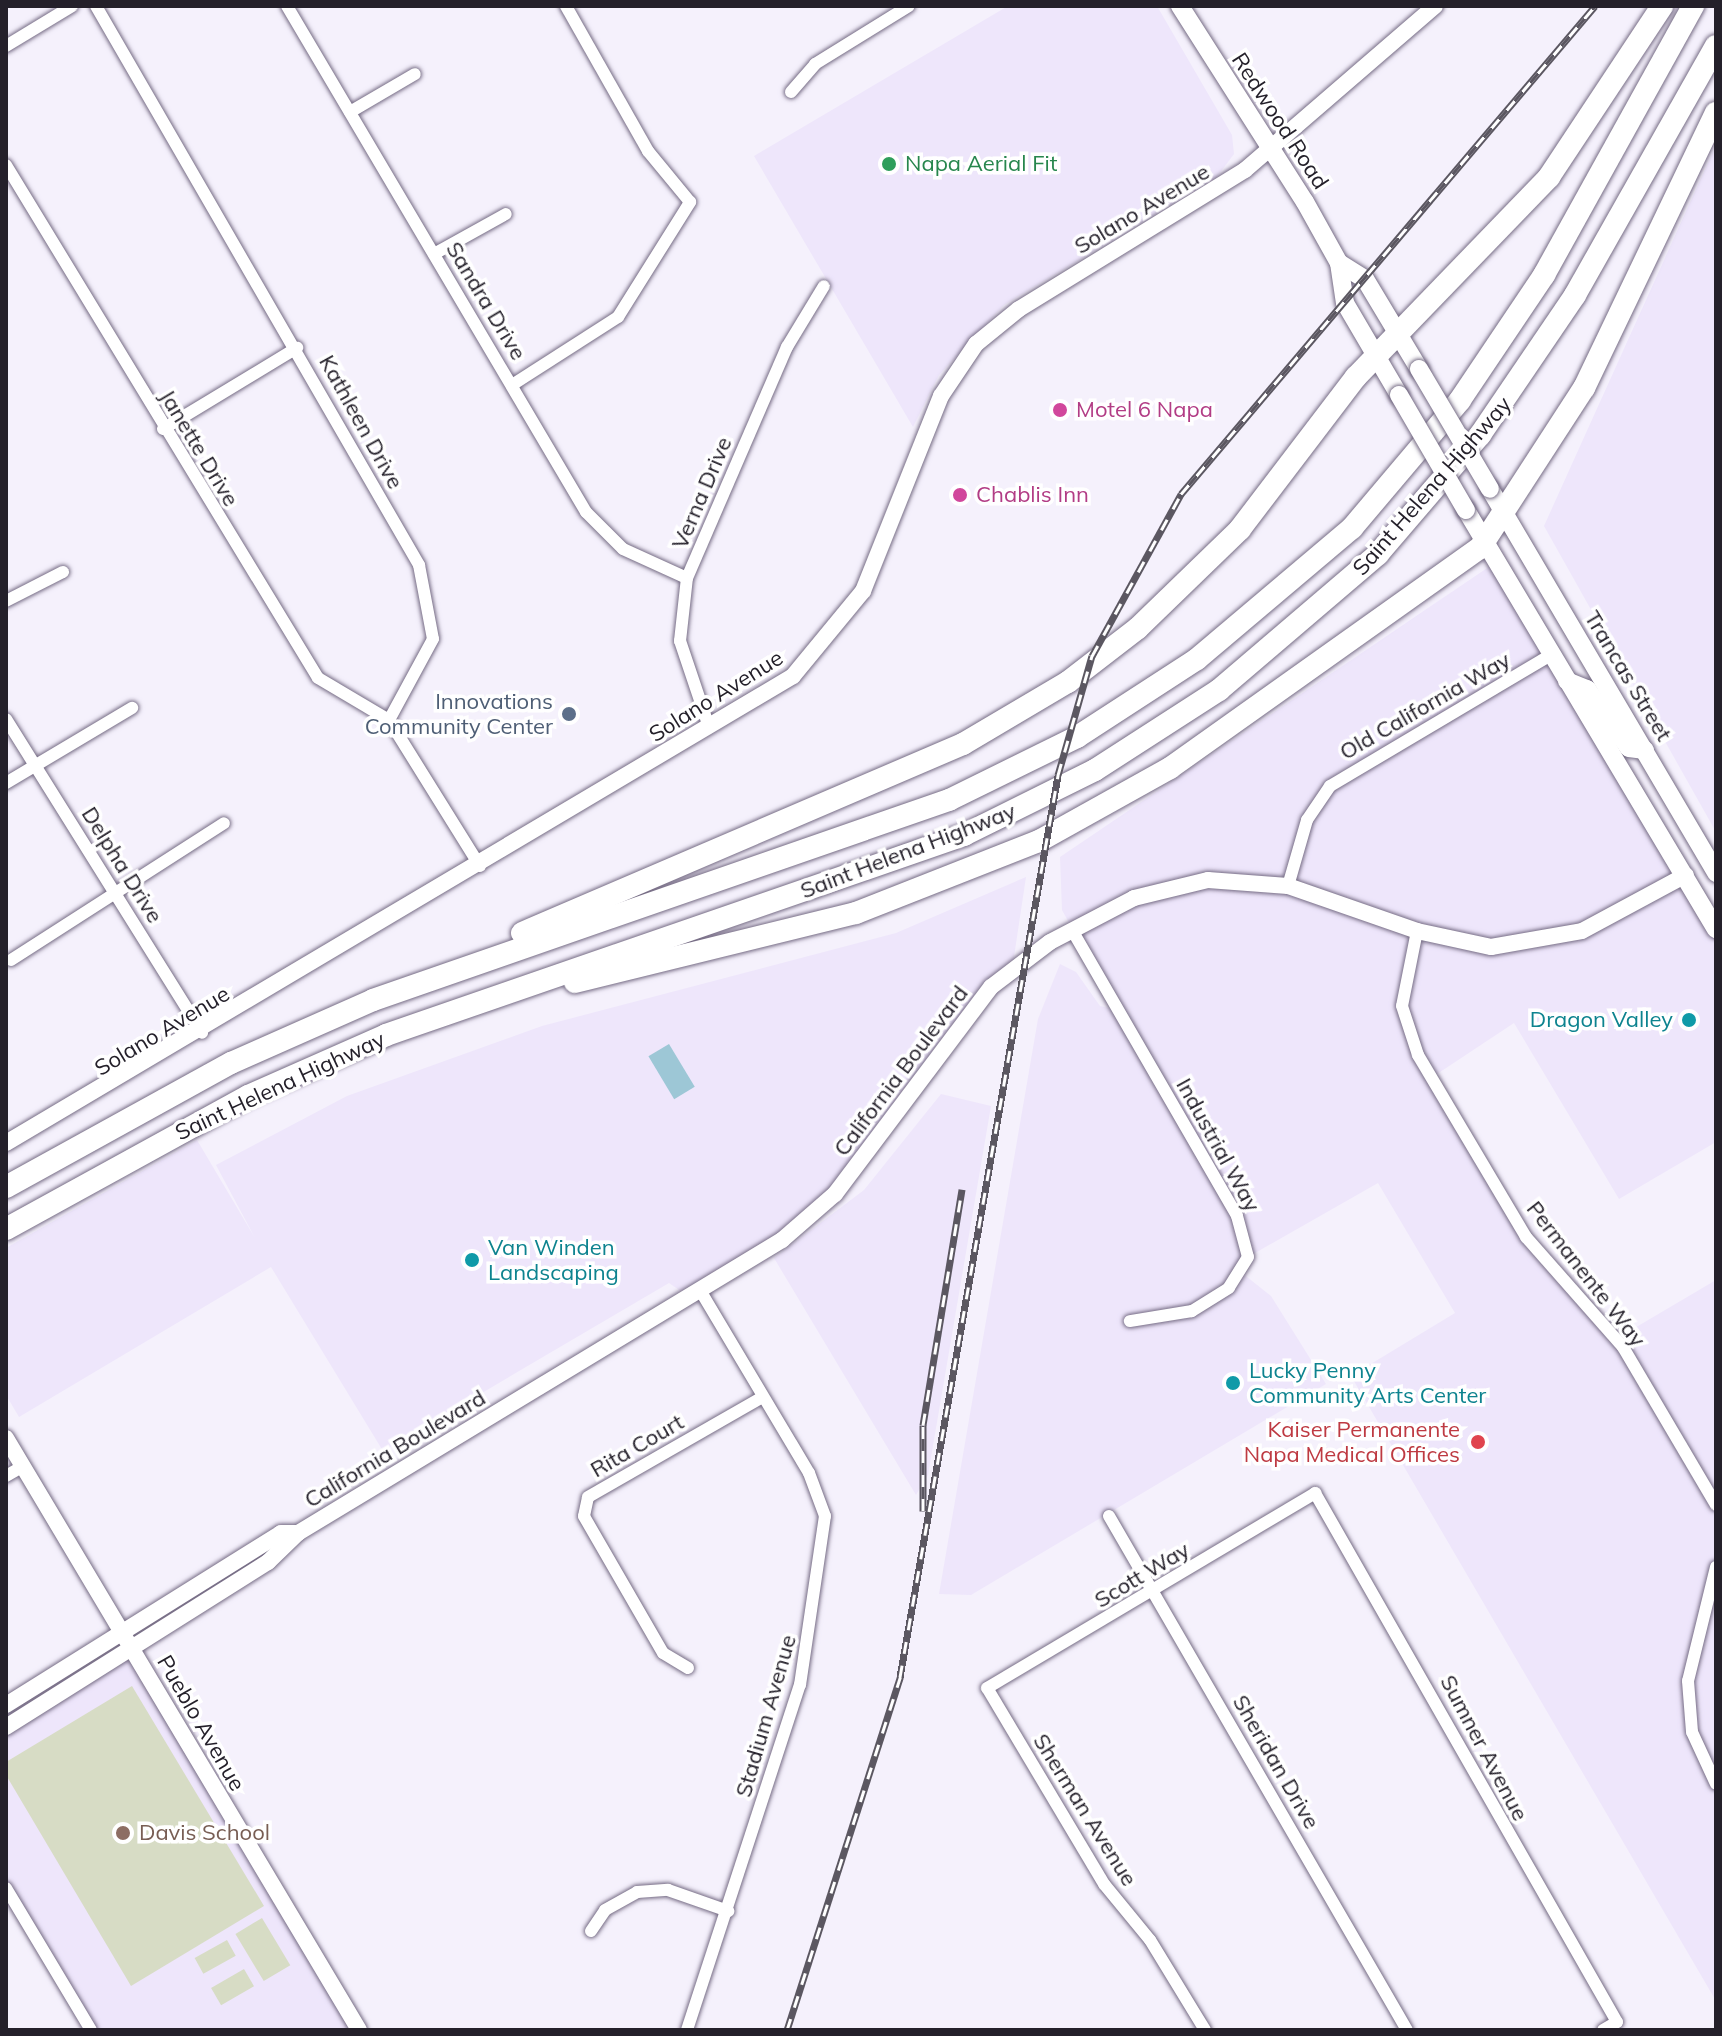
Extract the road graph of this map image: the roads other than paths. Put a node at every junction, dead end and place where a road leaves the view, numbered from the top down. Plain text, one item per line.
1 (72, 6) edge
2 (96, 6) edge
3 (287, 6) edge
4 (566, 6) edge
5 (909, 6) edge
6 (1180, 6) edge
7 (1435, 6) edge
8 (1662, 6) edge
9 (1693, 6) edge
10 (6, 46) edge
11 (1716, 46) edge
12 (415, 74) dead end
13 (791, 92) dead end
14 (350, 112) junction
15 (1716, 113) edge
16 (1269, 149) junction
17 (6, 165) edge
18 (506, 214) dead end
19 (434, 254) junction
20 (1339, 263) junction
21 (824, 286) dead end
22 (1399, 334) junction
23 (297, 348) junction
24 (1377, 357) junction
25 (512, 385) junction
26 (163, 429) junction
27 (1506, 517) junction
28 (1486, 543) junction
29 (63, 572) dead end
30 (687, 578) junction
31 (6, 601) edge
32 (1551, 655) junction
33 (1567, 681) junction
34 (132, 708) dead end
35 (6, 719) edge
36 (389, 720) junction
37 (709, 727) junction
38 (1645, 750) junction
39 (35, 767) junction
40 (6, 783) edge
41 (224, 823) dead end
42 (480, 866) junction
43 (1713, 866) edge
44 (1686, 875) junction
45 (1288, 886) junction
46 (117, 893) junction
47 (1716, 929) edge
48 (1072, 930) junction
49 (1417, 931) junction
50 (11, 960) dead end
51 (373, 1000) junction
52 (461, 1007) junction
53 (202, 1033) junction
54 (6, 1143) edge
55 (6, 1187) edge
56 (6, 1229) edge
57 (700, 1290) junction
58 (1130, 1321) dead end
59 (761, 1398) junction
60 (6, 1438) edge
61 (23, 1466) junction
62 (6, 1476) edge
63 (1315, 1493) joint
64 (1716, 1505) edge
65 (1109, 1516) dead end
66 (298, 1533) junction
67 (1716, 1567) edge
68 (1154, 1591) junction
69 (122, 1630) junction
70 (131, 1647) junction
71 (688, 1668) dead end
72 (987, 1688) joint
73 (6, 1705) edge
74 (6, 1727) edge
75 (1716, 1784) edge
76 (6, 1888) edge
77 (728, 1911) junction
78 (591, 1931) dead end
79 (91, 2030) edge
80 (359, 2030) edge
81 (687, 2030) edge
82 (1205, 2030) edge
83 (1407, 2030) edge
84 (1603, 2030) edge

1 - 10 street
2 - 23 street, Kathleen Drive
3 - 14 street, Sandra Drive
4 - 25 street
5 - 13 street
6 - 16 main road, Redwood Road
7 - 16 street, Solano Avenue
8 - 22 highway
9 - 51 highway, Saint Helena Highway
11 - 52 highway, Saint Helena Highway
12 - 14 street
14 - 19 street, Sandra Drive
15 - 27 highway
16 - 20 main road, Redwood Road
16 - 37 street, Solano Avenue
17 - 26 street, Janette Drive
18 - 19 street
19 - 25 street, Sandra Drive
20 - 22 main road, Redwood Road
20 - 24 main road, Redwood Road
21 - 30 street, Verna Drive
22 - 24 highway
22 - 27 main road, Redwood Road, bridge
23 - 26 street
23 - 36 street, Kathleen Drive
24 - 28 main road, Redwood Road, bridge
24 - 51 highway
25 - 30 street, Sandra Drive
26 - 36 street, Janette Drive
27 - 28 highway
27 - 38 main road, Trancas Street
28 - 32 main road
28 - 52 highway
29 - 31 street
30 - 37 street, Verna Drive
32 - 33 main road
32 - 45 street, Old California Way
33 - 38 main road
33 - 44 main road
34 - 39 street
35 - 39 street, Delpha Drive
36 - 42 street
37 - 42 street, Solano Avenue
38 - 43 main road, Trancas Street
39 - 40 street
39 - 46 street, Delpha Drive
41 - 46 street
42 - 53 street, Solano Avenue
43 - 44 main road, Trancas Street
44 - 47 main road
44 - 49 street, California Boulevard
45 - 48 street, California Boulevard
45 - 49 street, California Boulevard
46 - 50 street
46 - 53 street, Delpha Drive
48 - 57 street, California Boulevard
48 - 58 street, Industrial Way
49 - 64 street, Permanente Way
51 - 55 highway, Saint Helena Highway
52 - 56 highway, Saint Helena Highway
53 - 54 street, Solano Avenue
57 - 59 street, Stadium Avenue
57 - 66 street, California Boulevard
59 - 71 street, Rita Court
59 - 77 street, Stadium Avenue
60 - 61 street, Pueblo Avenue
61 - 62 street
61 - 69 street, Pueblo Avenue
63 - 68 street, Scott Way
63 - 84 street, Sumner Avenue
65 - 68 street, Sheridan Drive
66 - 69 street, California Boulevard
66 - 70 street, California Boulevard
67 - 75 street
68 - 72 street, Scott Way
68 - 83 street, Sheridan Drive
69 - 70 street, Pueblo Avenue
69 - 73 street, California Boulevard
70 - 74 street, California Boulevard
70 - 80 street, Pueblo Avenue
72 - 82 street, Sherman Avenue
76 - 79 street
77 - 78 street
77 - 81 street, Stadium Avenue

